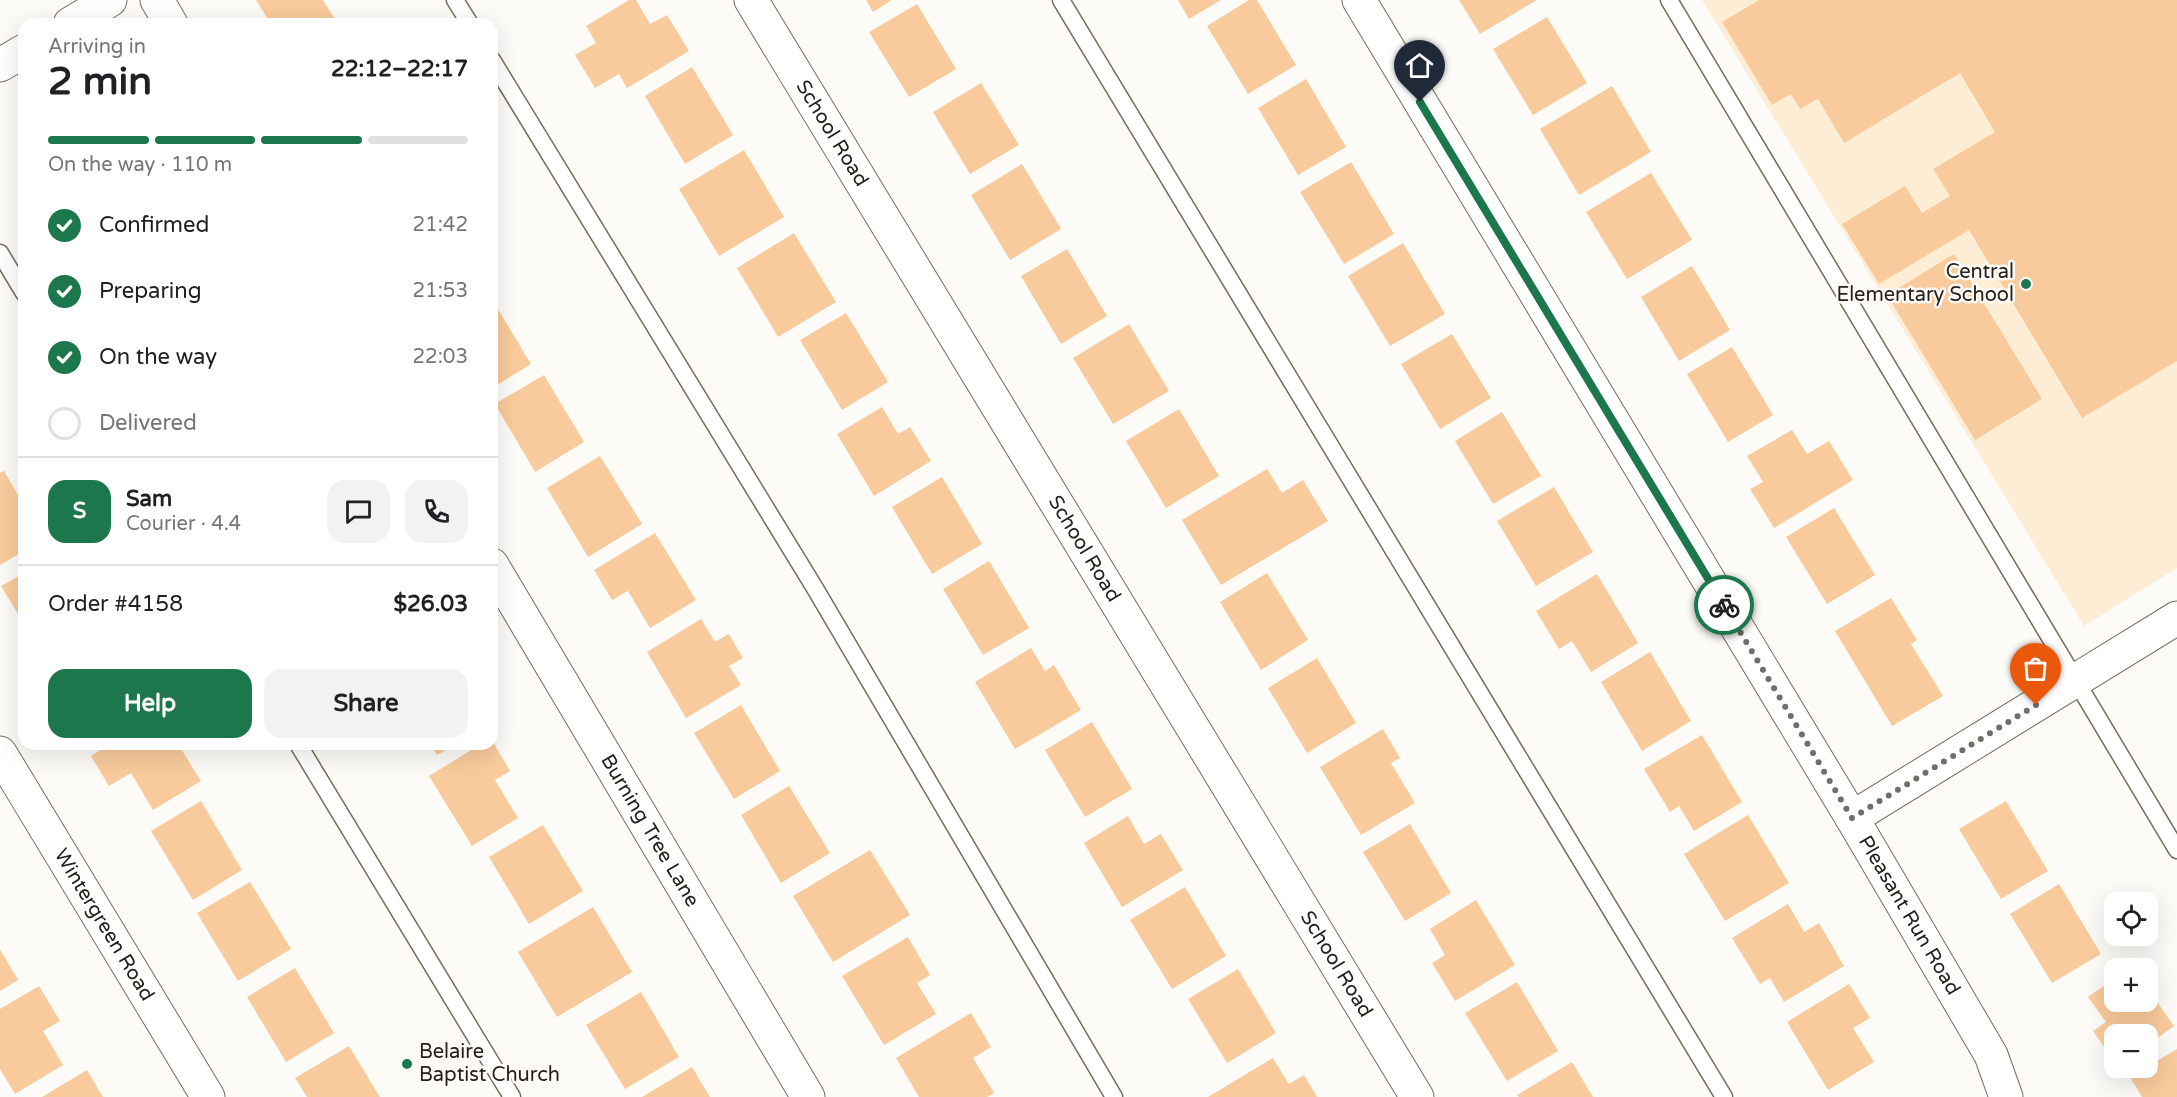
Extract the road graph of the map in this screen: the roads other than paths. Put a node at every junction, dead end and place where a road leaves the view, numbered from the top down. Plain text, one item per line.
1 (110, 0) edge
2 (157, 0) edge
3 (455, 0) edge
4 (750, 0) edge
5 (1061, 0) edge
6 (1359, 0) edge
7 (1669, 0) edge
8 (80, 18) edge
9 (168, 18) edge
10 (466, 18) edge
11 (18, 54) edge
12 (0, 65) edge
13 (498, 70) edge
14 (0, 253) edge
15 (18, 283) edge
16 (498, 575) edge
17 (2177, 618) edge
18 (2077, 680) junction
19 (302, 750) edge
20 (0, 753) edge
21 (1852, 818) junction
22 (2177, 850) edge
23 (2006, 1096) edge
24 (208, 1097) edge
25 (512, 1097) edge
26 (808, 1097) edge
27 (1114, 1097) edge
28 (1417, 1097) edge
29 (1724, 1097) edge

1 - 8 street
2 - 9 street
3 - 10 lane
4 - 28 street, School Road
5 - 29 lane
6 - 21 street, Pleasant Run Road
7 - 18 lane
11 - 12 street
13 - 27 lane
14 - 15 lane
16 - 26 street, Burning Tree Lane
17 - 18 street
18 - 21 street
18 - 22 lane
19 - 25 lane
20 - 24 street, Wintergreen Road
21 - 23 street, Pleasant Run Road

